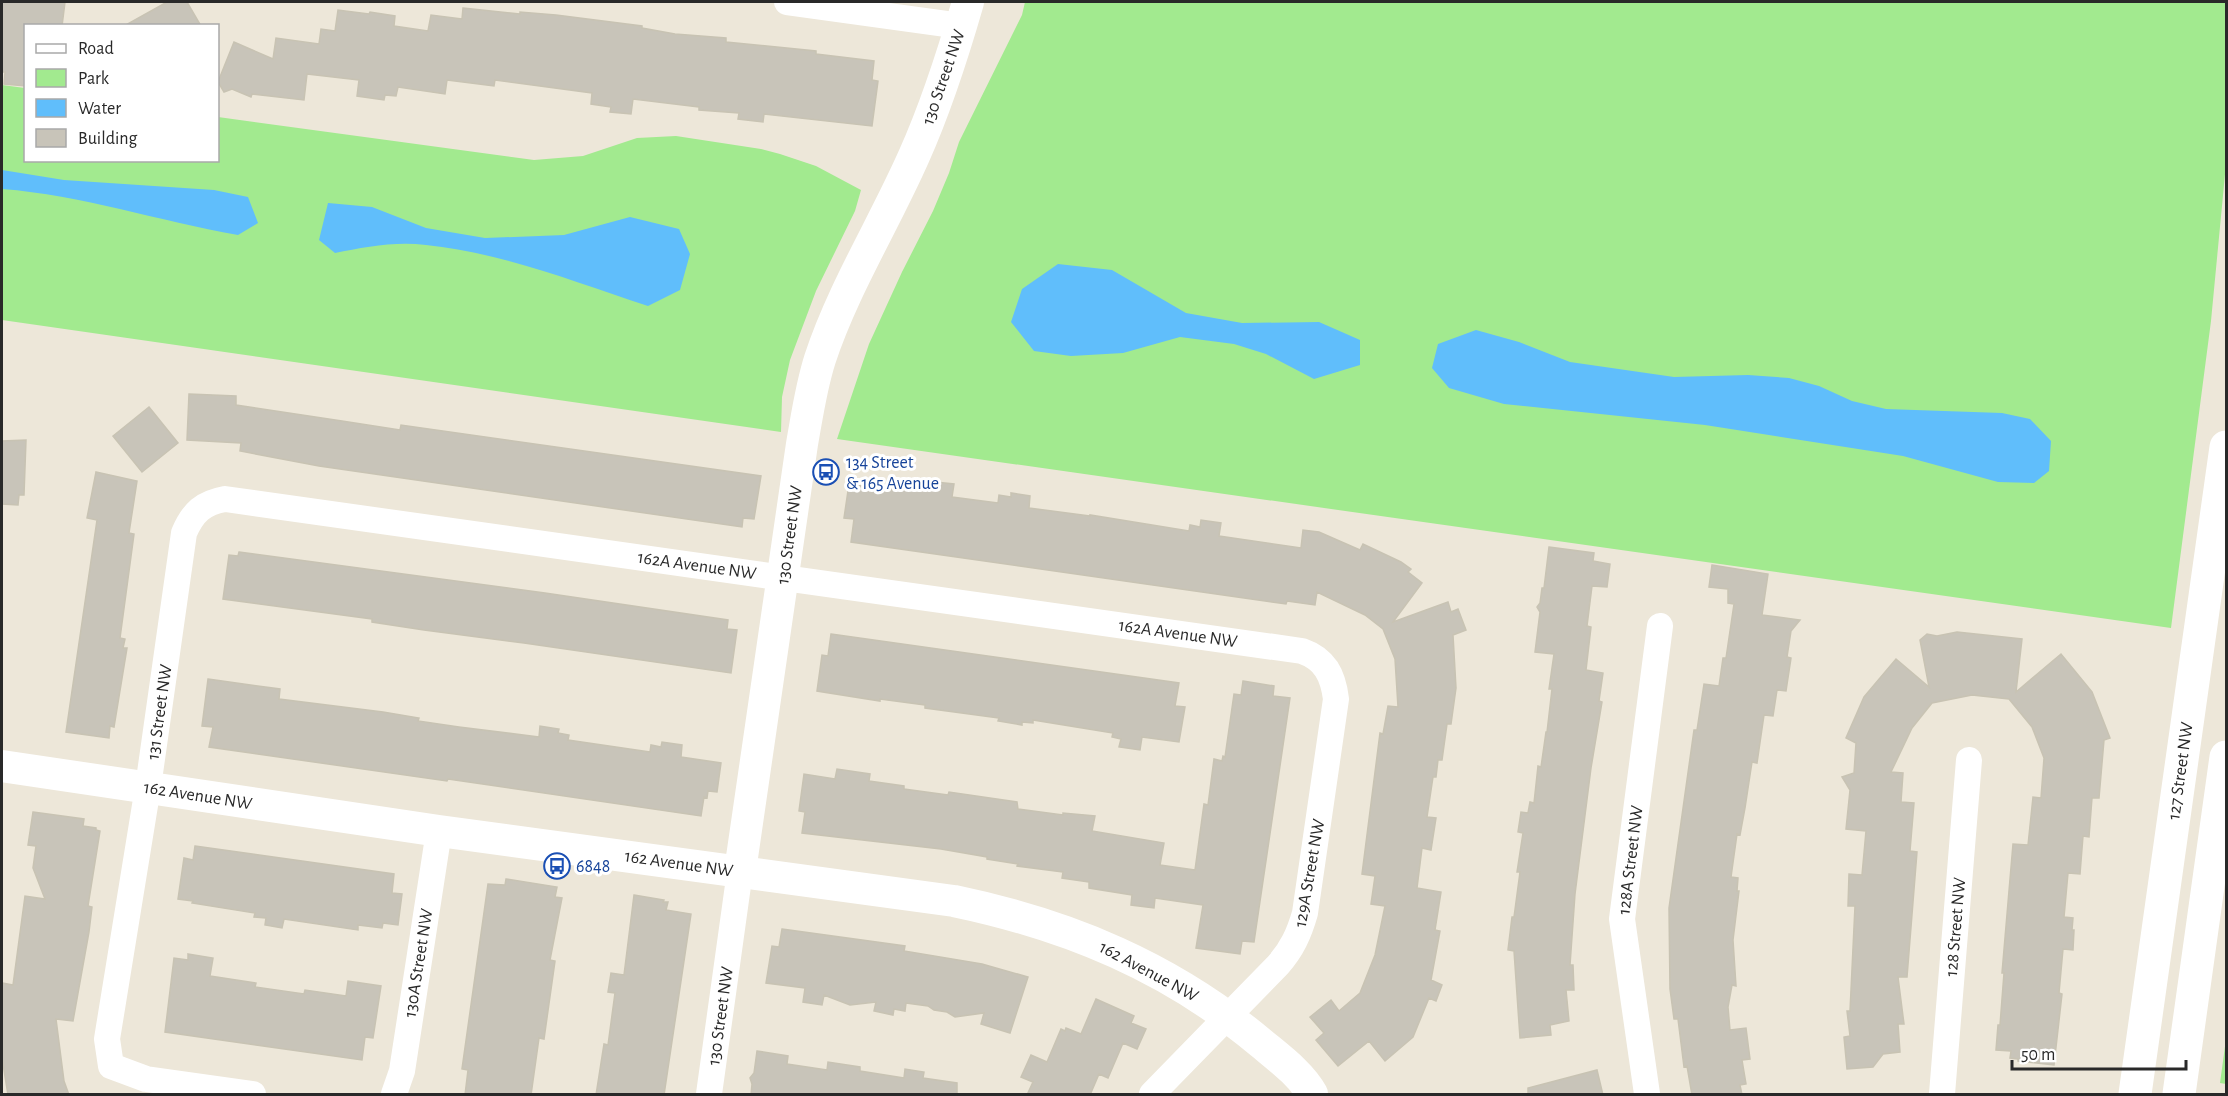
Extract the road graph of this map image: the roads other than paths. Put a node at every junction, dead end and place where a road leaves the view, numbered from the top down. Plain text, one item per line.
1 (787, 2) edge
2 (964, 14) edge
3 (2226, 447) edge
4 (203, 505) joint
5 (783, 578) junction
6 (1660, 626) dead end
7 (1328, 668) joint
8 (2226, 757) edge
9 (1969, 760) dead end
10 (2, 766) edge
11 (148, 787) junction
12 (439, 831) junction
13 (740, 872) junction
14 (1228, 1016) junction
15 (253, 1095) edge
16 (394, 1095) edge
17 (709, 1095) edge
18 (1152, 1095) edge
19 (1312, 1095) edge
20 (1647, 1095) edge
21 (1942, 1095) edge
22 (2135, 1095) edge
23 (2179, 1095) edge

1 - 2 street
2 - 5 street, 130 Street NW
3 - 22 main road, 127 Street NW
4 - 5 street, 162A Avenue NW
4 - 11 street, 131 Street NW
5 - 7 street, 162A Avenue NW
5 - 13 street, 130 Street NW
6 - 20 street, 128A Street NW
7 - 14 street, 129A Street NW
8 - 23 main road
9 - 21 street, 128 Street NW
10 - 11 street, 162 Avenue NW
11 - 12 street, 162 Avenue NW
11 - 15 street, 131 Street NW
12 - 13 street, 162 Avenue NW
12 - 16 street, 130A Street NW
13 - 14 street, 162 Avenue NW
13 - 17 street, 130 Street NW
14 - 18 street, 129A Street NW
14 - 19 street, 162 Avenue NW

